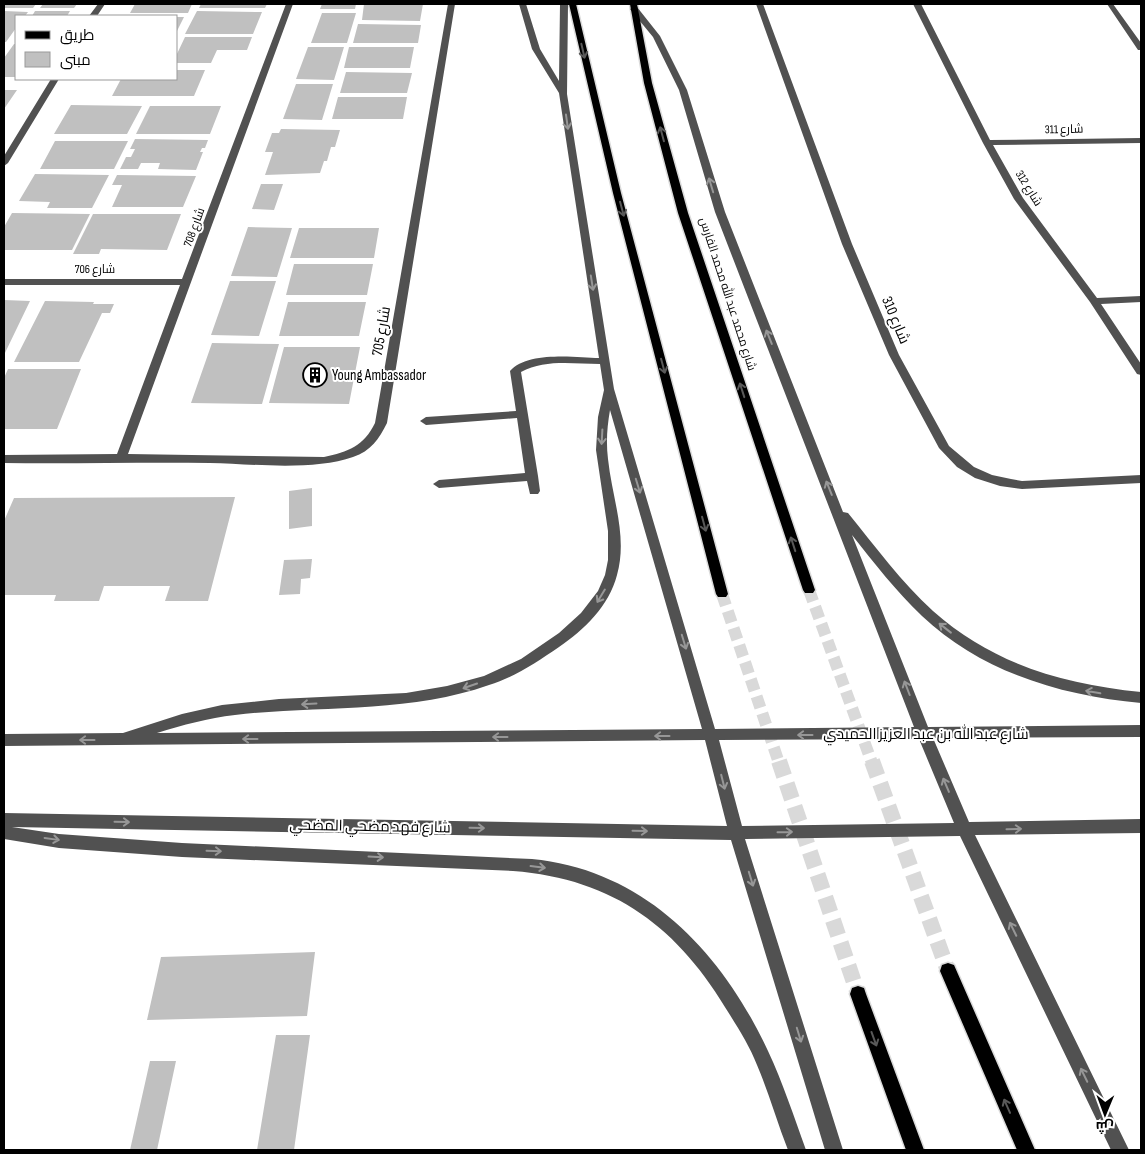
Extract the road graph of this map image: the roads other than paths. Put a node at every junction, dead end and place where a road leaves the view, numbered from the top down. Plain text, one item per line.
1 (101, 4) edge
2 (289, 4) edge
3 (452, 4) edge
4 (522, 4) edge
5 (564, 4) edge
6 (572, 4) edge
7 (759, 4) edge
8 (917, 4) edge
9 (1110, 4) edge
10 (633, 6) edge
11 (94, 15) edge
12 (1141, 48) edge
13 (54, 80) edge
14 (563, 94) junction
15 (1141, 140) edge
16 (987, 143) junction
17 (4, 163) edge
18 (4, 282) edge
19 (187, 282) junction
20 (1141, 299) edge
21 (1094, 302) junction
22 (604, 361) junction
23 (1141, 372) edge
24 (609, 389) junction
25 (523, 414) junction
26 (426, 421) dead end
27 (121, 458) junction
28 (4, 459) edge
29 (532, 476) junction
30 (1141, 479) edge
31 (439, 484) dead end
32 (534, 491) dead end
33 (836, 506) junction
34 (809, 590) tunnel mouth
35 (722, 594) tunnel mouth
36 (1141, 697) edge
37 (1141, 731) edge
38 (924, 734) junction
39 (711, 735) junction
40 (4, 740) edge
41 (116, 740) junction
42 (4, 820) edge
43 (1141, 826) edge
44 (966, 830) junction
45 (4, 832) edge
46 (736, 833) junction
47 (948, 971) tunnel mouth
48 (858, 994) tunnel mouth
49 (797, 1150) edge
50 (834, 1150) edge
51 (915, 1150) edge
52 (1026, 1150) edge
53 (1120, 1150) edge

1 - 11 street
2 - 19 street, شارع 708
3 - 27 street, شارع 705
4 - 14 street
5 - 14 street
6 -> 35 main road
7 - 30 street, شارع 310
8 - 16 street, شارع 312
9 - 12 street
33 -> 10 street
34 -> 10 main road, شارع محمد عبد الله محمد الفارس
13 - 17 street
14 -> 22 street
15 - 16 street, شارع 311
16 - 21 street, شارع 312
18 - 19 street, شارع 706
19 - 27 street, شارع 708
20 - 21 street
21 - 23 street, شارع 312
22 - 24 street
22 - 25 street
24 -> 39 street
24 -> 41 street
25 - 26 street
25 - 29 street
27 - 28 street, شارع 705
29 - 31 street
29 - 32 street
36 -> 33 street
38 -> 33 street
37 - 38 street, شارع عبد الله بن عبد العزيز الحميدي
38 -> 39 street, شارع عبد الله بن عبد العزيز الحميدي
44 -> 38 street
39 -> 41 street
39 -> 46 street
41 -> 40 street
42 -> 46 street, شارع فهد مضحي المضحي
44 -> 43 street
46 -> 44 street
53 -> 44 street
45 -> 49 street
46 -> 50 street
52 -> 47 main road
48 -> 51 main road

